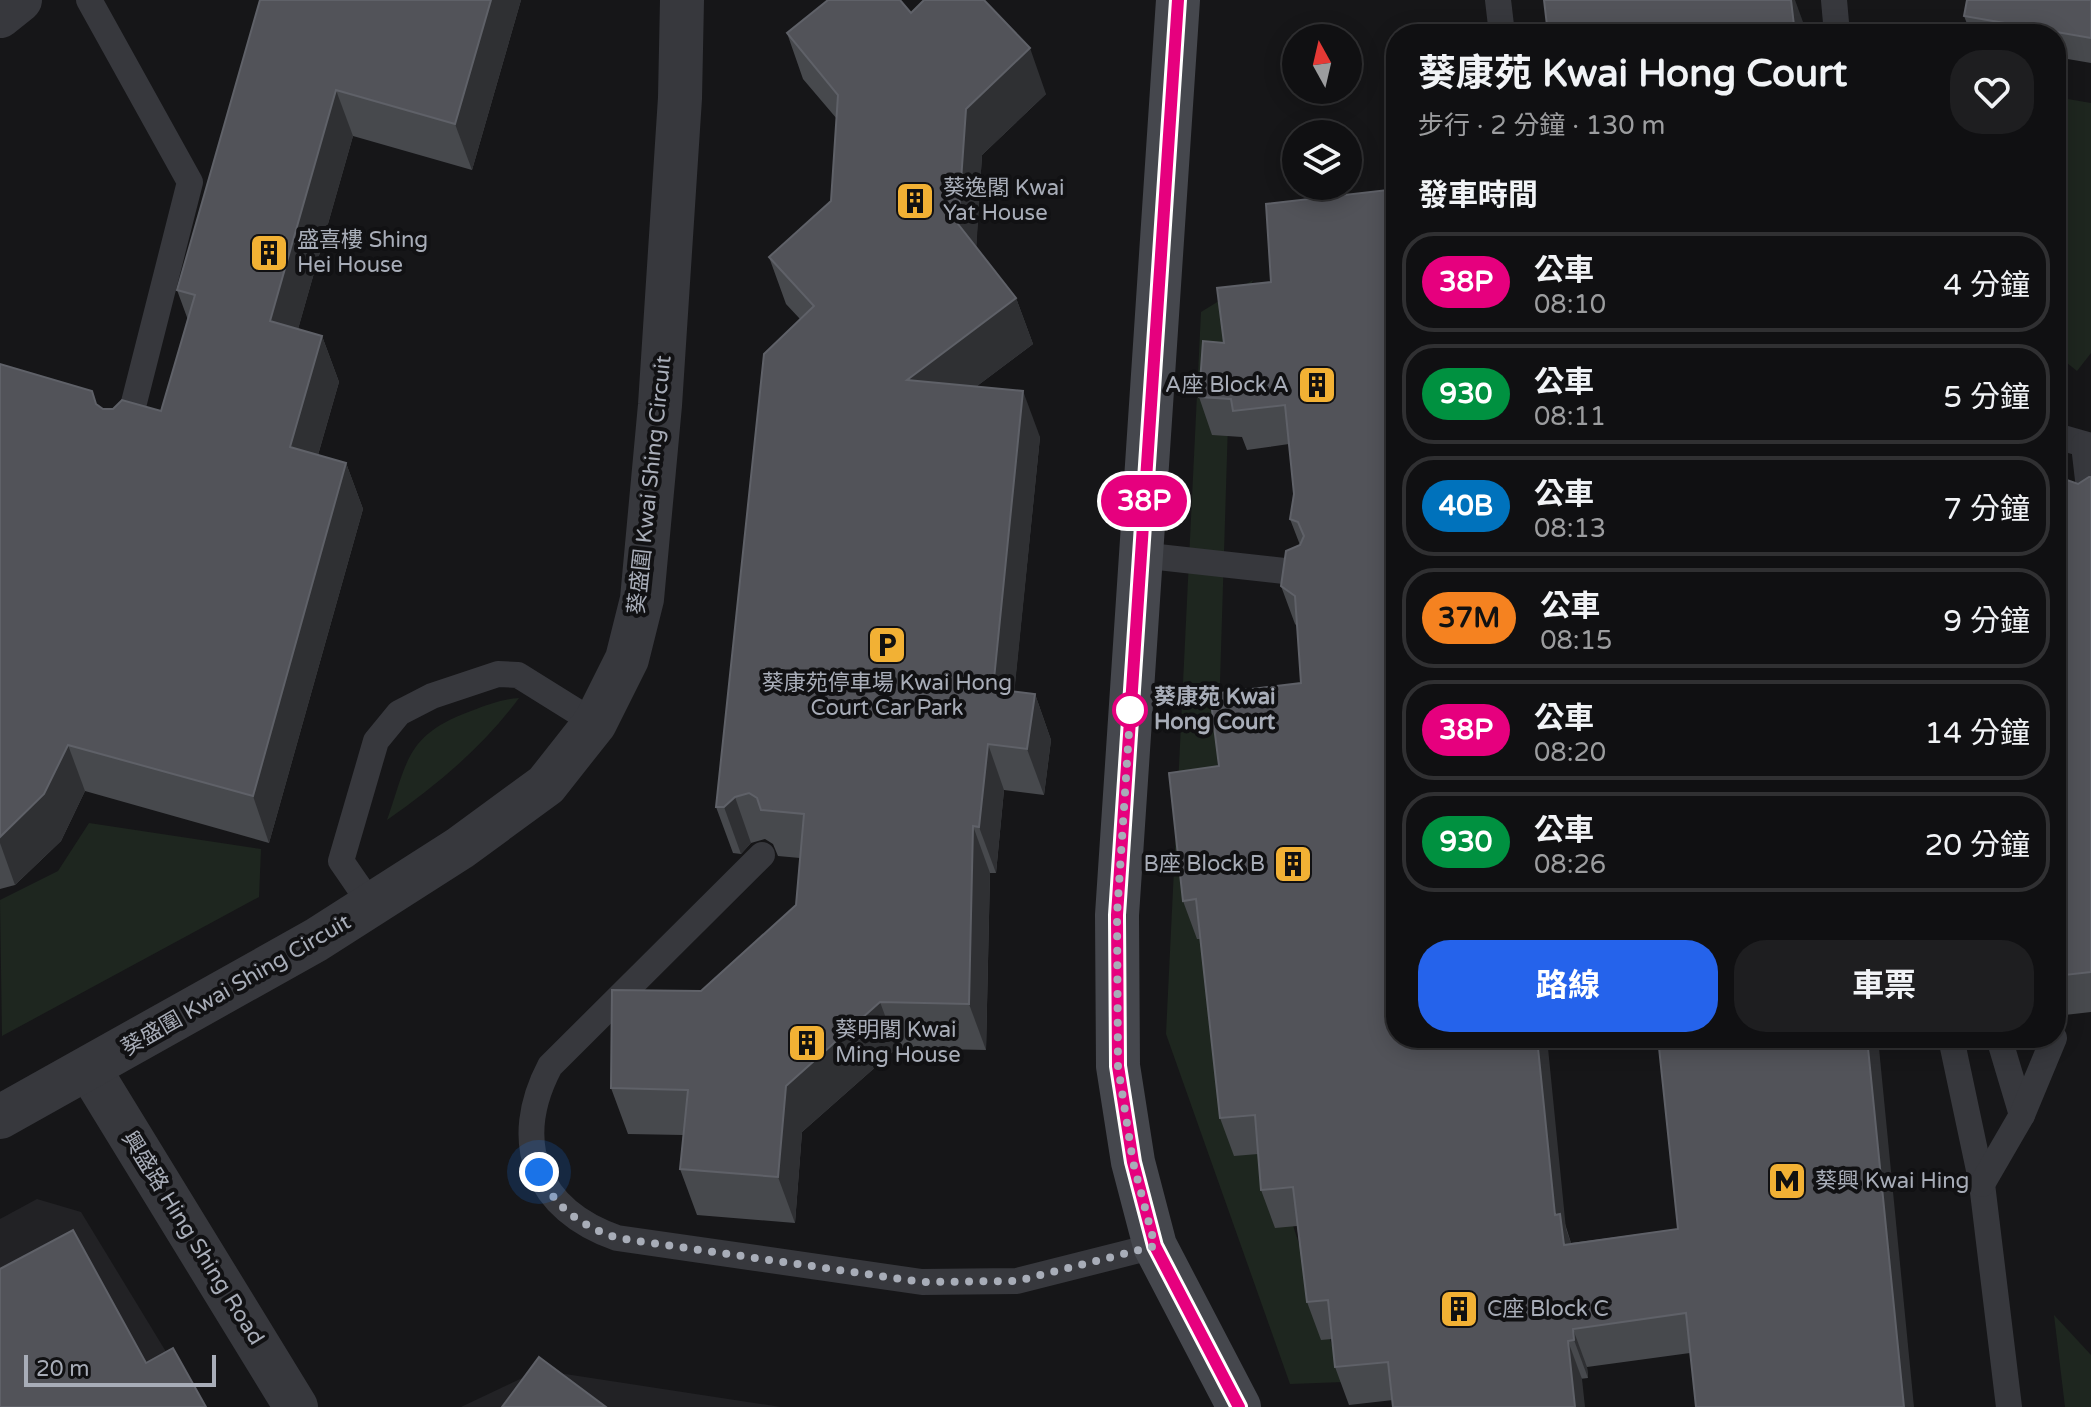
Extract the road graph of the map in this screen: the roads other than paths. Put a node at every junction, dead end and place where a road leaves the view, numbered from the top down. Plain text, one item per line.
1 (20, 0) edge
2 (89, 0) edge
3 (682, 0) edge
4 (1178, 0) edge
5 (1498, 0) edge
6 (1834, 0) edge
7 (0, 16) edge
8 (1501, 24) edge
9 (1836, 24) edge
10 (2066, 439) edge
11 (125, 440) edge
12 (2088, 446) edge
13 (2091, 506) edge
14 (1140, 555) junction
15 (1302, 573) edge
16 (595, 723) junction
17 (762, 855) edge
18 (372, 906) junction
19 (1953, 1048) edge
20 (2002, 1048) edge
21 (2050, 1048) edge
22 (89, 1069) junction
23 (2022, 1115) junction
24 (0, 1117) edge
25 (1982, 1184) junction
26 (1155, 1246) junction
27 (296, 1407) edge
28 (1239, 1407) edge
29 (2009, 1407) edge

1 - 7 street
2 - 11 lane
3 - 16 street, 葵盛圍 Kwai Shing Circuit
4 - 14 main road
5 - 8 lane
6 - 9 lane
10 - 12 lane
12 - 13 lane
14 - 15 lane
14 - 26 main road
16 - 18 street, 葵盛圍 Kwai Shing Circuit
16 - 18 lane
17 - 26 lane
18 - 22 street, 葵盛圍 Kwai Shing Circuit
19 - 25 lane
20 - 23 lane
21 - 23 lane
22 - 24 street, 葵盛圍 Kwai Shing Circuit
22 - 27 street, 興盛路 Hing Shing Road
23 - 25 lane
25 - 29 lane
26 - 28 main road

